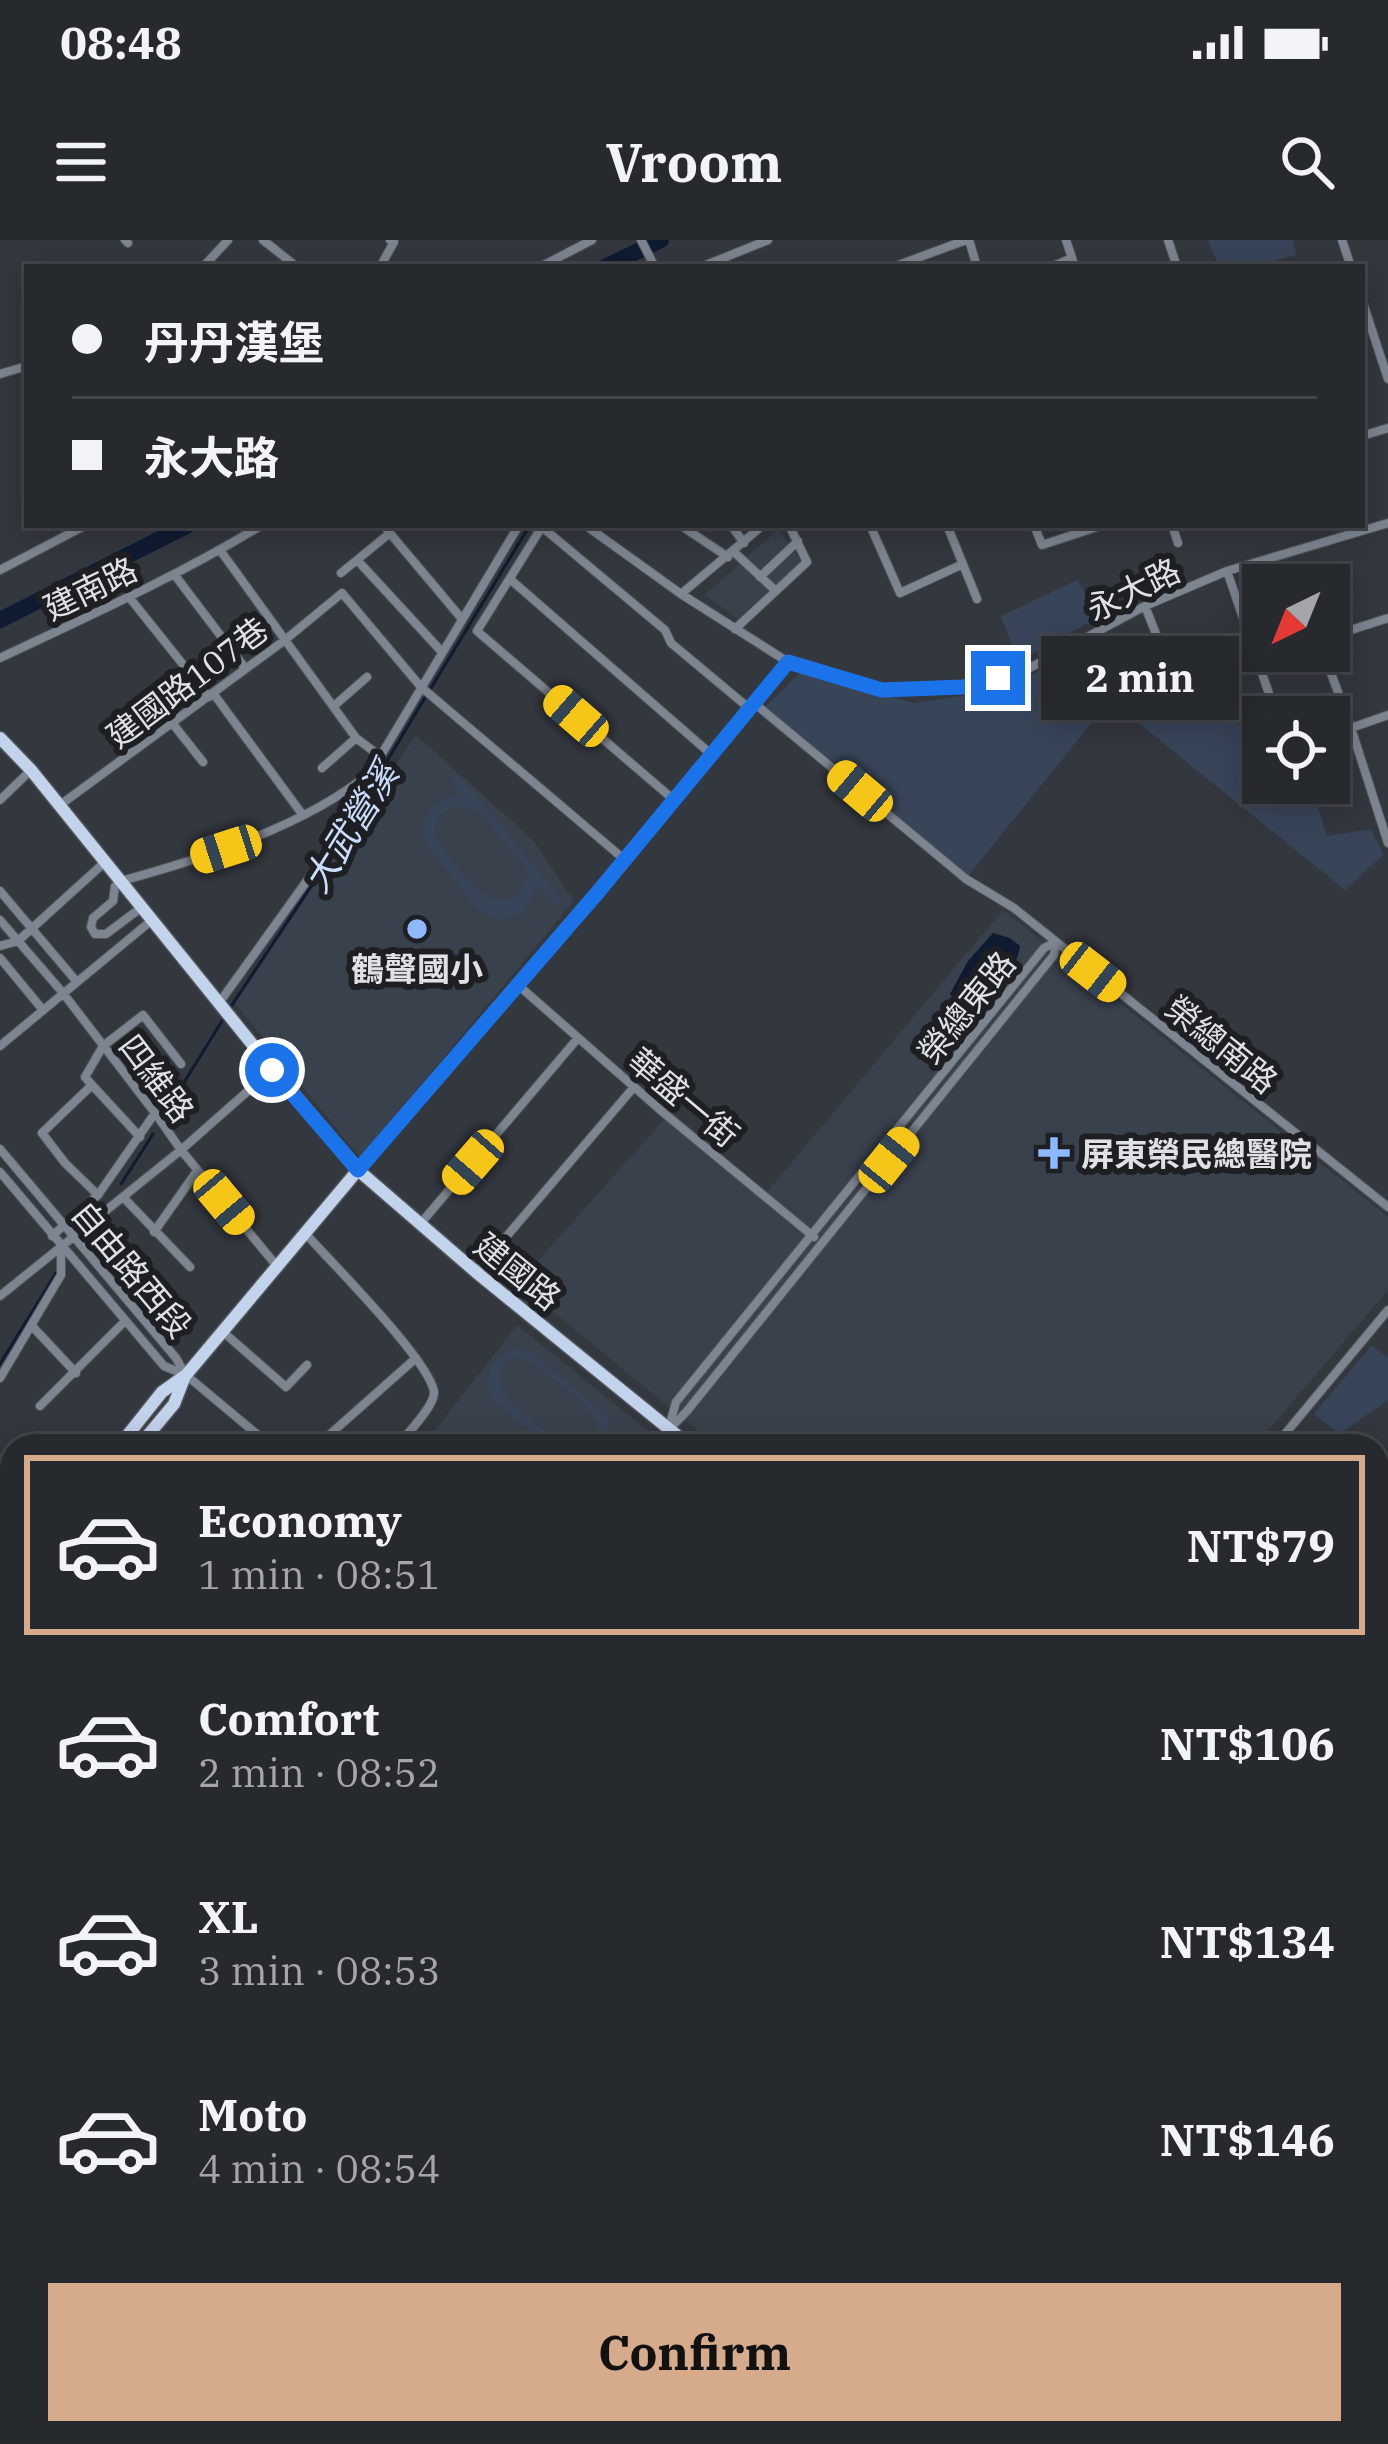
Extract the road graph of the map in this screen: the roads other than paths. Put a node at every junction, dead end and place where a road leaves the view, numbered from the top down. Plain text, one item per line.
1 (228, 240) edge
2 (263, 240) edge
3 (592, 240) edge
4 (768, 240) edge
5 (967, 240) edge
6 (1070, 241) edge
7 (1074, 263) edge
8 (206, 264) edge
9 (293, 264) edge
10 (546, 264) edge
11 (712, 264) edge
12 (900, 264) edge
13 (1365, 309) edge
14 (1388, 379) edge
15 (80, 528) edge
16 (257, 528) edge
17 (518, 528) edge
18 (542, 528) edge
19 (545, 528) edge
20 (589, 528) edge
21 (685, 528) edge
22 (733, 528) edge
23 (760, 528) edge
24 (791, 528) edge
25 (871, 528) edge
26 (948, 528) edge
27 (1035, 528) edge
28 (1093, 528) edge
29 (1173, 528) edge
30 (1357, 528) edge
31 (386, 529) edge
32 (798, 541) junction
33 (744, 543) junction
34 (1178, 543) dead end
35 (220, 550) junction
36 (731, 555) junction
37 (358, 561) junction
38 (963, 564) junction
39 (0, 571) edge
40 (1227, 572) junction
41 (341, 573) dead end
42 (174, 574) junction
43 (760, 577) junction
44 (511, 580) junction
45 (776, 591) junction
46 (681, 594) junction
47 (129, 597) junction
48 (977, 599) dead end
49 (1145, 606) junction
50 (1388, 618) edge
51 (472, 620) junction
52 (735, 629) junction
53 (1350, 630) edge
54 (285, 640) junction
55 (442, 652) junction
56 (0, 658) edge
57 (788, 662) junction
58 (245, 668) junction
59 (1331, 672) edge
60 (367, 677) dead end
61 (421, 687) junction
62 (211, 695) junction
63 (1180, 695) dead end
64 (1270, 696) edge
65 (335, 705) junction
66 (752, 706) junction
67 (1388, 715) edge
68 (173, 724) junction
69 (1351, 728) junction
70 (0, 738) edge
71 (356, 738) junction
72 (712, 755) junction
73 (380, 756) junction
74 (203, 763) dead end
75 (322, 768) dead end
76 (31, 770) junction
77 (371, 772) junction
78 (0, 800) edge
79 (674, 800) junction
80 (59, 806) junction
81 (302, 814) junction
82 (1388, 843) edge
83 (625, 860) junction
84 (105, 862) junction
85 (121, 880) junction
86 (0, 891) edge
87 (142, 907) junction
88 (0, 920) edge
89 (152, 920) junction
90 (32, 929) junction
91 (18, 941) junction
92 (1056, 942) junction
93 (0, 946) edge
94 (0, 958) edge
95 (77, 982) junction
96 (518, 985) junction
97 (63, 993) junction
98 (995, 1009) junction
99 (43, 1010) junction
100 (224, 1010) junction
101 (1005, 1016) junction
102 (579, 1038) junction
103 (0, 1046) edge
104 (104, 1046) junction
105 (181, 1064) dead end
106 (278, 1065) junction
107 (92, 1085) junction
108 (634, 1087) junction
109 (159, 1118) junction
110 (140, 1136) junction
111 (0, 1149) edge
112 (181, 1150) junction
113 (358, 1170) junction
114 (197, 1171) junction
115 (0, 1172) edge
116 (855, 1181) junction
117 (865, 1190) junction
118 (98, 1196) junction
119 (123, 1197) junction
120 (1388, 1207) edge
121 (420, 1224) junction
122 (63, 1226) junction
123 (154, 1232) junction
124 (304, 1232) junction
125 (811, 1235) junction
126 (52, 1236) junction
127 (73, 1238) junction
128 (821, 1243) junction
129 (61, 1247) junction
130 (276, 1265) junction
131 (190, 1267) dead end
132 (476, 1272) junction
133 (0, 1296) edge
134 (753, 1306) junction
135 (1388, 1310) edge
136 (764, 1315) junction
137 (125, 1322) junction
138 (32, 1326) junction
139 (222, 1331) junction
140 (416, 1358) junction
141 (308, 1365) dead end
142 (76, 1373) junction
143 (186, 1375) junction
144 (0, 1378) edge
145 (40, 1406) dead end
146 (668, 1428) junction
147 (129, 1434) edge
148 (153, 1434) edge
149 (257, 1434) edge
150 (331, 1434) edge
151 (407, 1434) edge
152 (663, 1434) edge
153 (675, 1434) edge
154 (1285, 1434) edge

1 - 8 street
2 - 9 street
3 - 10 street
4 - 11 street
5 - 12 street
6 - 7 street
13 - 14 street
15 - 39 street
16 - 35 street, 建南路
17 - 51 street
18 - 44 street
19 - 66 street, 榮總南路
20 - 46 street, 永大路
21 - 36 street
22 - 33 street
23 - 33 street
24 - 32 street
25 - 38 street
26 - 38 street
27 - 28 street
29 - 34 street
30 - 40 street, 永大路
31 - 37 street
31 - 51 street
32 - 43 street
32 - 45 street
33 - 36 street
35 - 42 street, 建南路
35 - 54 street
36 - 43 street
36 - 46 street
37 - 41 street
37 - 55 street
38 - 48 street
40 - 49 street, 永大路
40 - 64 street
42 - 47 street, 建南路
42 - 58 street
43 - 45 street
44 - 51 street
44 - 72 street
45 - 52 street
46 - 52 street, 永大路
47 - 56 street, 建南路
47 - 62 street
49 - 57 street, 永大路
49 - 63 street
50 - 53 street
51 - 55 street
51 - 79 street
52 - 57 street, 永大路
54 - 58 street, 建國路107巷
54 - 61 street, 建國路107巷
54 - 65 street
55 - 61 street
57 - 66 street
58 - 62 street, 建國路107巷
59 - 69 street
60 - 65 street
61 - 73 street
61 - 83 street
62 - 68 street, 建國路107巷
62 - 81 street
65 - 71 street
66 - 72 street
66 - 92 street, 榮總南路
67 - 69 street
68 - 74 street
68 - 80 street, 建國路107巷
69 - 82 street
70 - 76 main road, 建國路
71 - 73 street
71 - 75 street
72 - 79 street
73 - 77 street
76 - 78 street
76 - 80 main road, 建國路
77 - 81 street
77 - 100 street
79 - 83 street
80 - 84 main road, 建國路
81 - 85 street
83 - 96 street
84 - 85 main road, 建國路
84 - 90 street
85 - 87 main road, 建國路
85 - 87 street
86 - 90 street
87 - 89 main road, 建國路
88 - 91 street, 四維路
89 - 95 street
89 - 100 main road, 建國路
90 - 91 street
90 - 95 street
91 - 93 street
91 - 97 street, 四維路
92 - 98 street, 榮總東路
92 - 101 street, 榮總東路
92 - 120 street, 榮總南路
94 - 99 street
95 - 97 street
96 - 102 street, 華盛一街
96 - 113 street
97 - 99 street
97 - 104 street, 四維路
98 - 101 street
98 - 116 street, 榮總東路
99 - 103 street
100 - 106 main road, 建國路
101 - 117 street, 榮總東路
102 - 108 street, 華盛一街
102 - 121 street
104 - 105 street
104 - 107 street
104 - 109 street, 四維路
106 - 112 street
106 - 113 main road, 建國路
107 - 110 street
107 - 118 street
108 - 125 street, 華盛一街
108 - 132 street
109 - 110 street
109 - 112 street, 四維路
110 - 118 street
111 - 122 street, 自由路西段
112 - 114 street, 四維路
112 - 119 street
113 - 121 main road, 建國路
113 - 124 main road
114 - 123 street
114 - 130 street, 四維路
115 - 126 street, 自由路西段
116 - 117 street
116 - 125 street, 榮總東路
117 - 128 street, 榮總東路
118 - 122 street
119 - 123 street
119 - 127 street
121 - 132 main road, 建國路
122 - 126 street
122 - 127 street, 自由路西段
123 - 131 street
124 - 130 main road
124 - 140 street
125 - 128 street, 華盛一街
125 - 134 street, 榮總東路
126 - 129 street, 自由路西段
127 - 129 street
127 - 143 street, 自由路西段
128 - 136 street, 榮總東路
129 - 133 street
129 - 137 street, 自由路西段
129 - 138 street
130 - 139 main road
132 - 146 main road, 建國路
134 - 136 street
134 - 146 street, 榮總東路
135 - 154 street
136 - 146 street, 榮總東路
137 - 142 street
137 - 143 street, 自由路西段
138 - 142 street
138 - 144 street
139 - 141 street
139 - 143 main road
140 - 150 street
140 - 151 street
142 - 145 street
143 - 147 main road
143 - 148 main road
143 - 149 street
146 - 152 street
146 - 153 main road, 建國路

